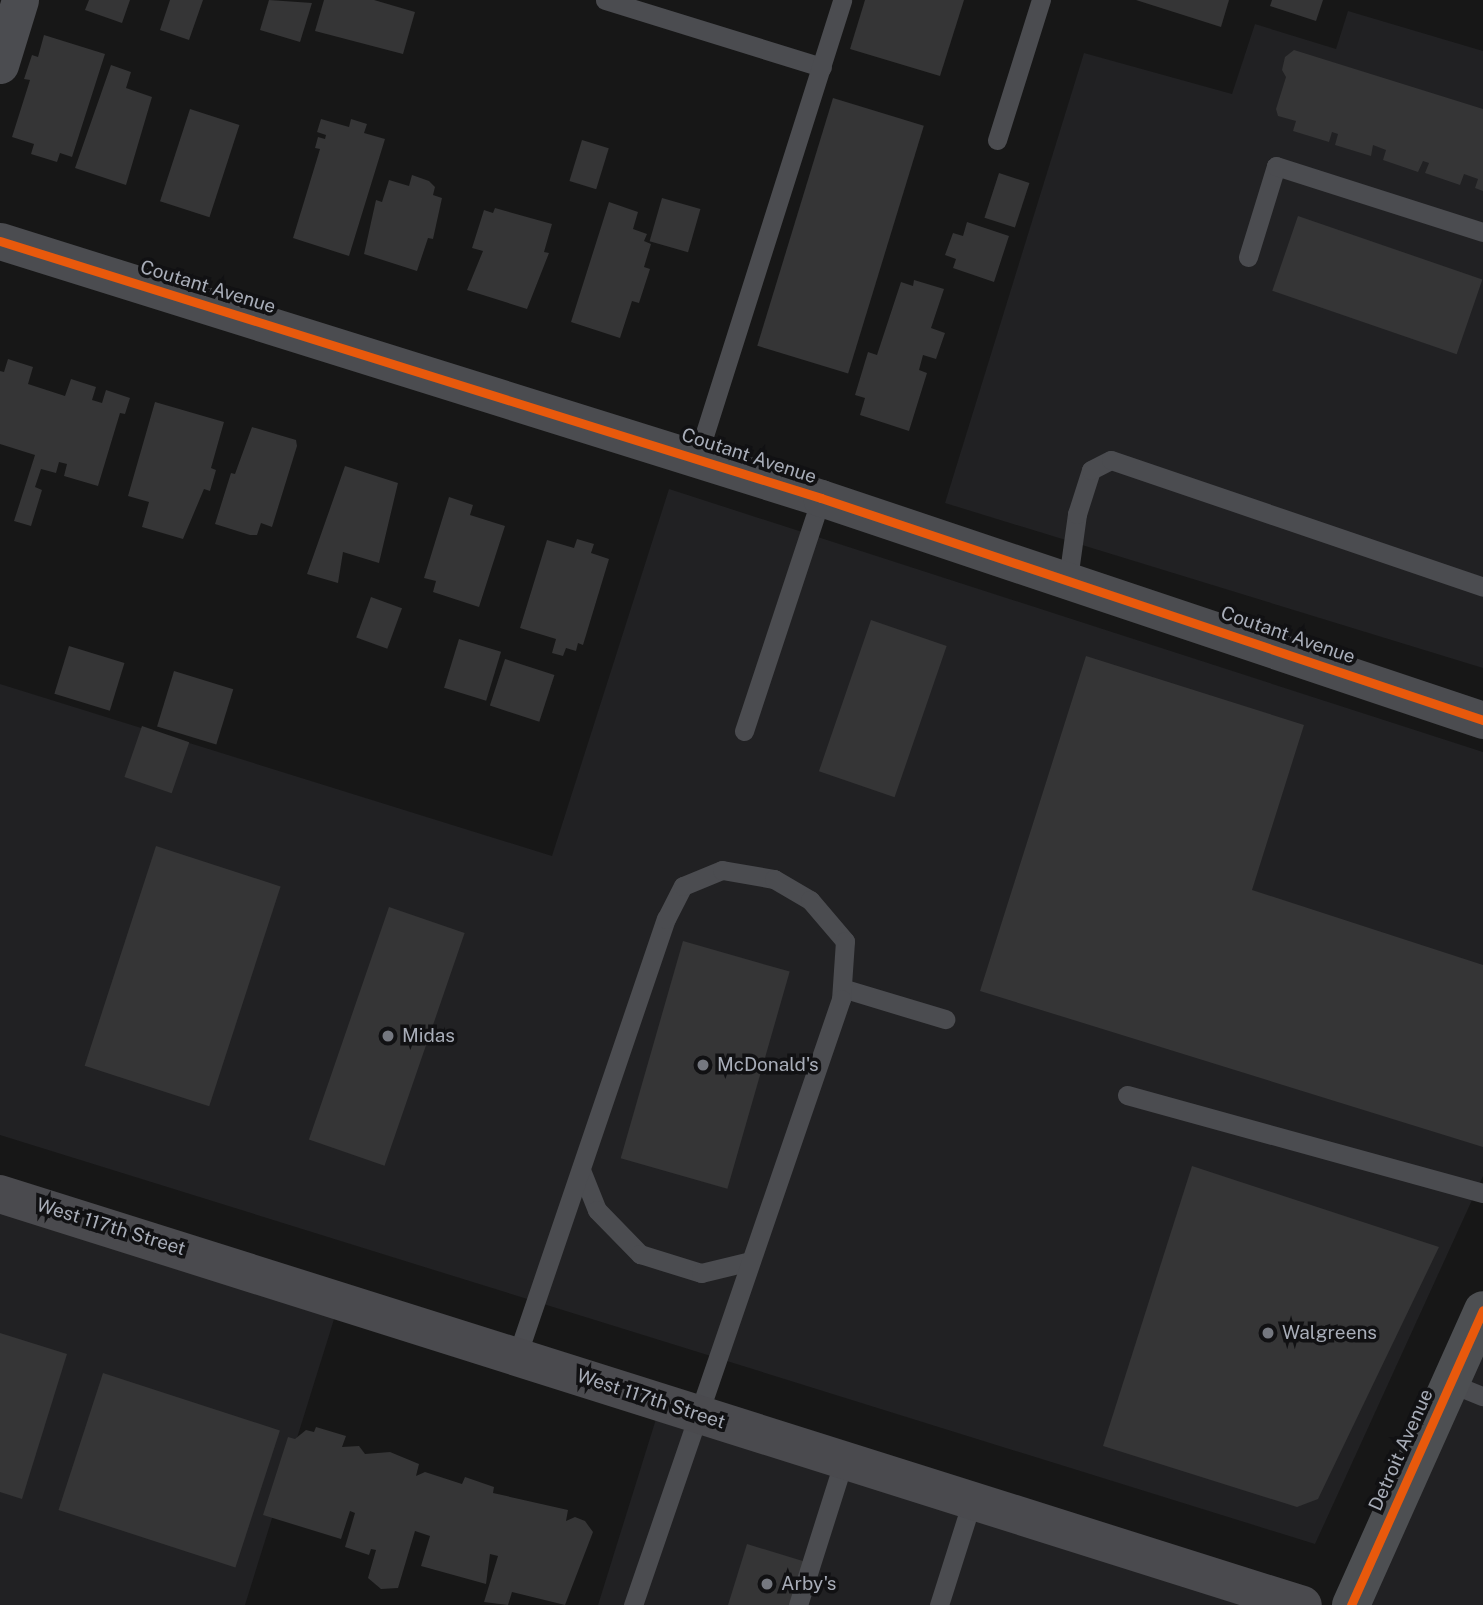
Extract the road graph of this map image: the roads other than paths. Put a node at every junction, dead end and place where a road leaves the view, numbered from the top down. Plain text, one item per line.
1 (20, 0) edge
2 (605, 0) edge
3 (842, 0) edge
4 (1041, 0) edge
5 (0, 65) edge
6 (822, 67) junction
7 (997, 140) dead end
8 (1483, 232) edge
9 (0, 241) edge
10 (1248, 257) dead end
11 (697, 458) junction
12 (821, 498) junction
13 (1068, 579) junction
14 (1483, 587) edge
15 (1483, 720) edge
16 (744, 731) dead end
17 (842, 988) junction
18 (945, 1019) dead end
19 (1127, 1095) dead end
20 (581, 1170) junction
21 (0, 1194) edge
22 (1483, 1194) edge
23 (751, 1261) junction
24 (1483, 1310) edge
25 (517, 1356) junction
26 (1466, 1390) edge
27 (698, 1414) junction
28 (844, 1460) junction
29 (972, 1500) junction
30 (633, 1605) edge
31 (798, 1605) edge
32 (939, 1605) edge
33 (1303, 1605) edge
34 (1351, 1605) edge

1 - 5 street
2 - 6 lane
3 - 6 lane
4 - 7 lane
6 - 11 lane
8 - 10 lane
9 - 11 street, Coutant Avenue
11 - 12 street, Coutant Avenue
12 - 13 street, Coutant Avenue
12 - 16 lane
13 - 14 lane
13 - 15 street, Coutant Avenue
17 - 18 lane
17 - 20 lane
17 - 23 lane
19 - 22 lane
20 - 23 lane
20 - 25 lane
21 - 25 main road, West 117th Street
23 - 27 lane
24 - 26 main road, Detroit Avenue
25 - 27 main road, West 117th Street
26 - 34 main road, Detroit Avenue
27 - 28 main road, West 117th Street
27 - 30 lane
28 - 29 main road, West 117th Street
28 - 31 lane
29 - 32 lane
29 - 33 main road, West 117th Street

